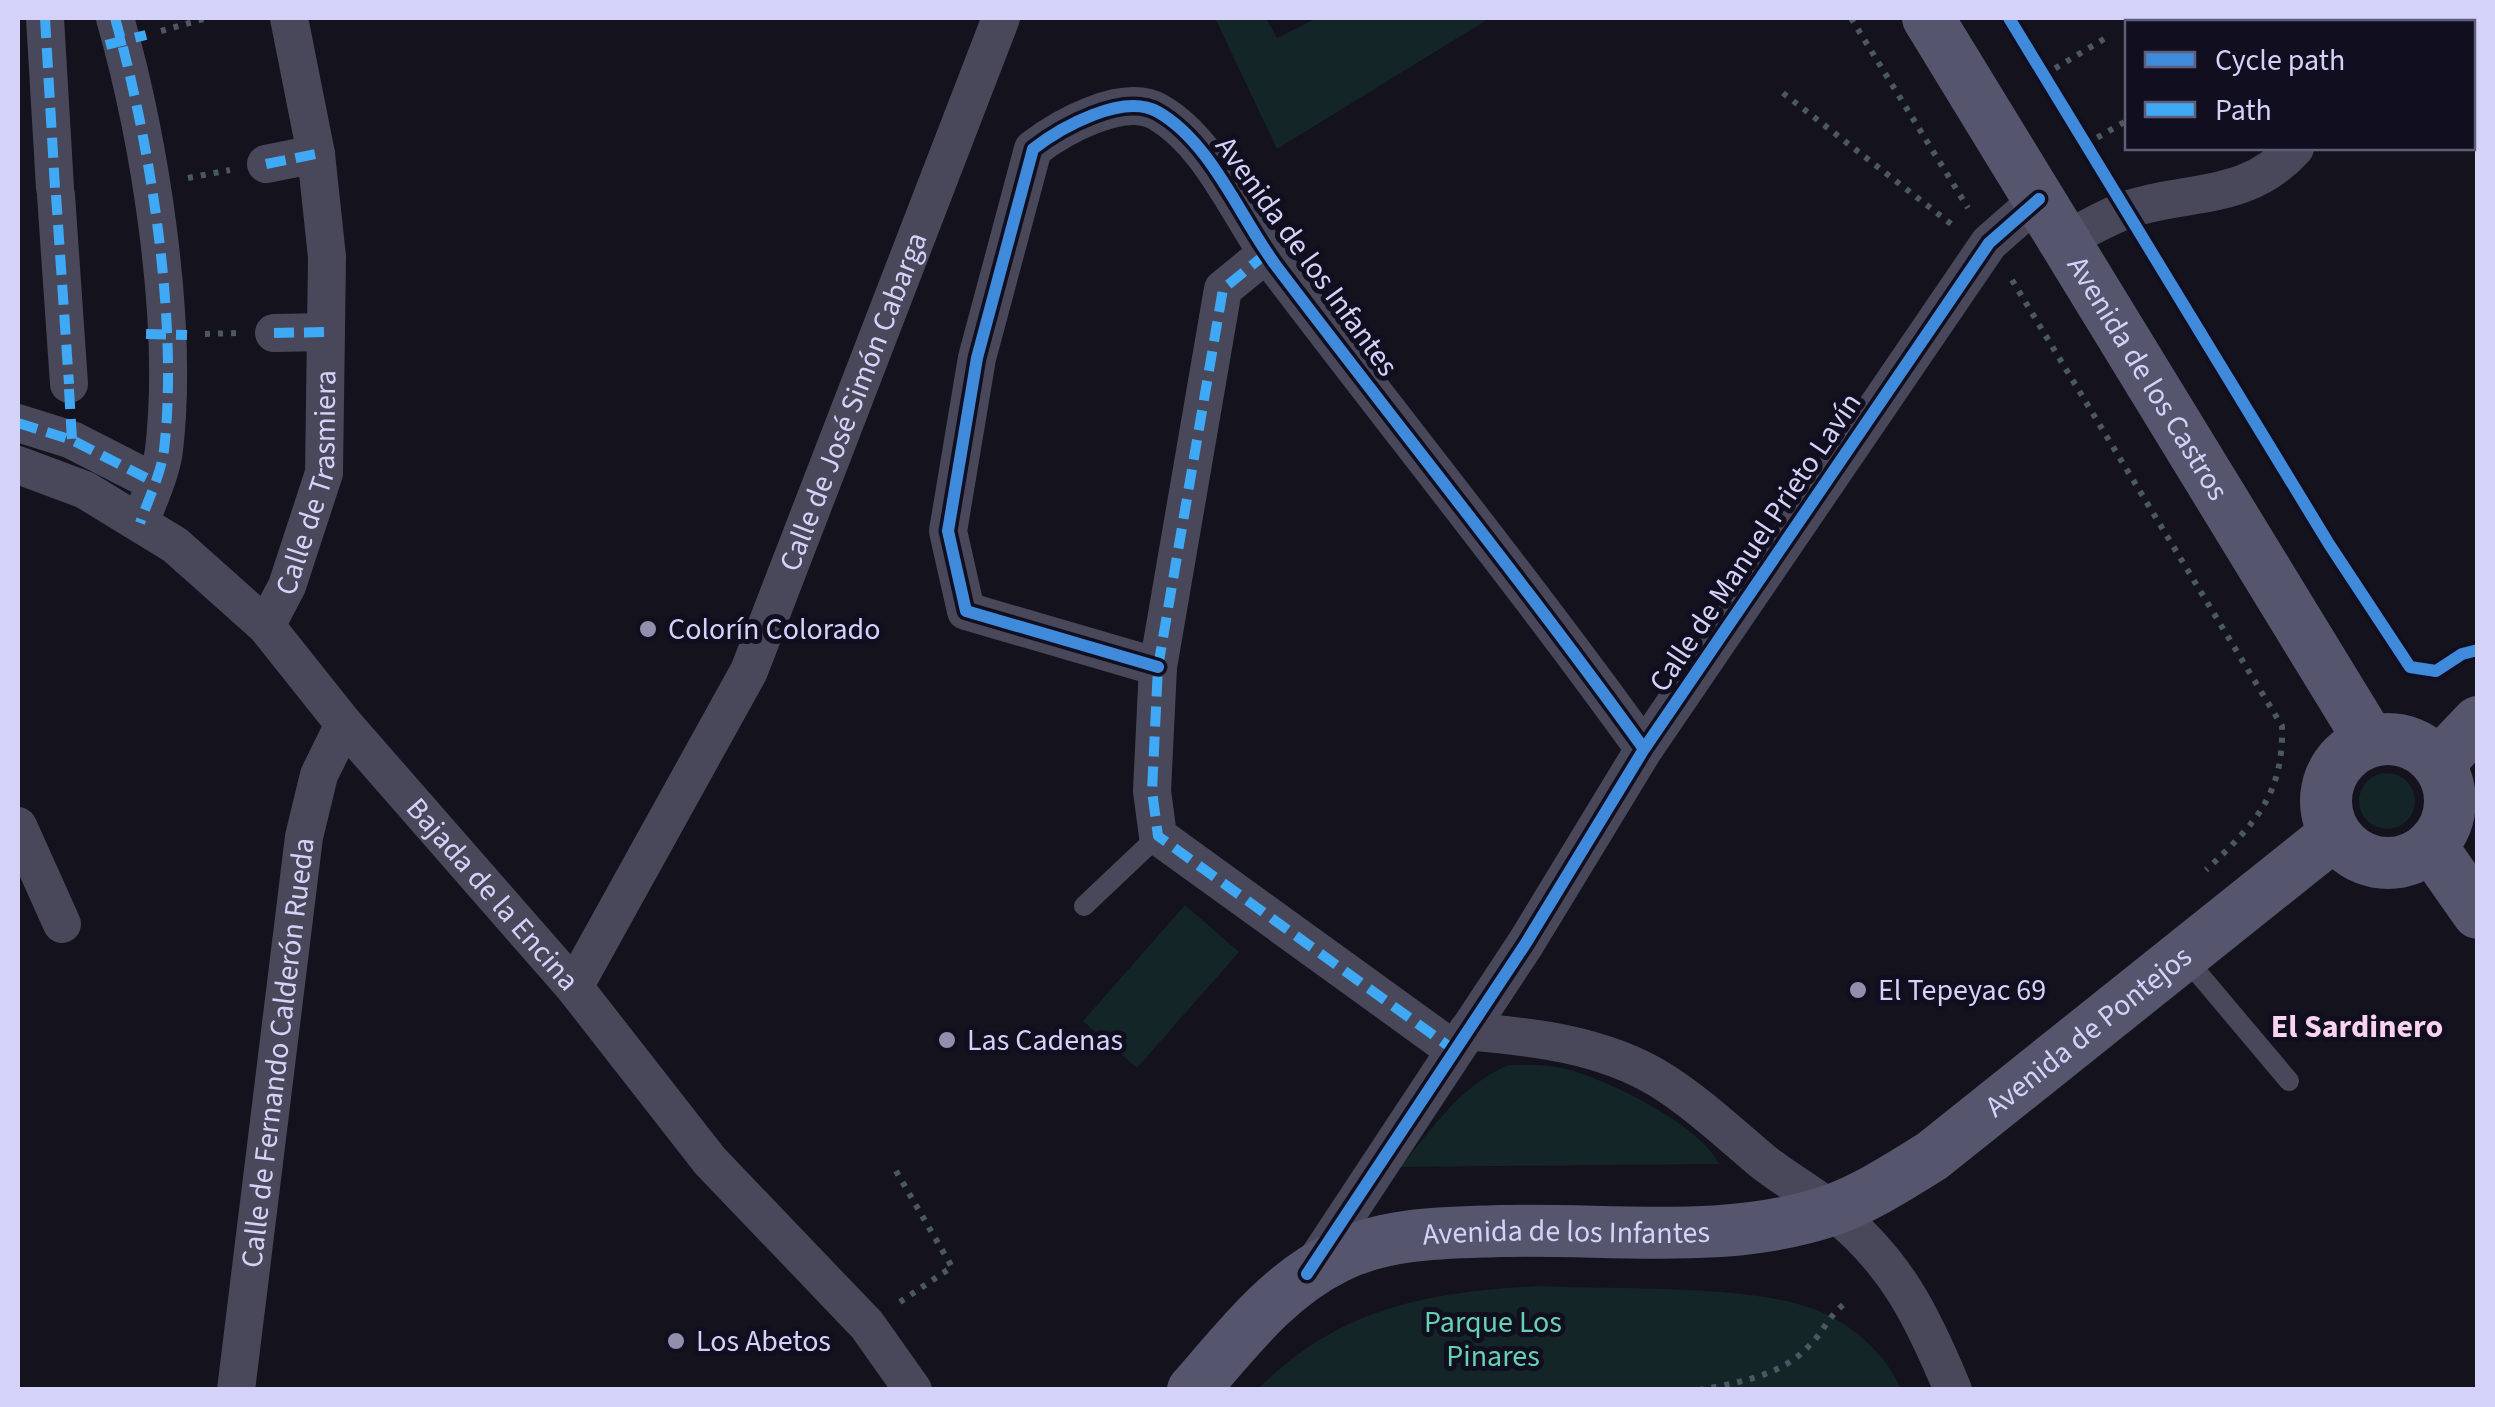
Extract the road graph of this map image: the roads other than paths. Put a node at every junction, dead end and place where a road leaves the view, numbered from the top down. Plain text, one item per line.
1 (45, 18) edge
2 (289, 18) edge
3 (1000, 18) edge
4 (1928, 18) edge
5 (122, 35) edge
6 (2292, 150) edge
7 (316, 154) junction
8 (266, 164) road end
9 (2052, 220) junction
10 (1267, 253) junction
11 (326, 332) junction
12 (274, 333) dead end
13 (18, 423) edge
14 (72, 440) junction
15 (18, 465) edge
16 (154, 482) junction
17 (140, 522) junction
18 (266, 626) junction
19 (1158, 667) junction
20 (2478, 722) edge
21 (344, 724) junction
22 (2370, 741) junction
23 (1644, 749) junction
24 (2438, 764) junction
25 (18, 826) edge
26 (2335, 834) junction
27 (1158, 836) junction
28 (2431, 846) junction
29 (1084, 906) dead end
30 (2478, 913) edge
31 (62, 924) dead end
32 (2181, 953) junction
33 (574, 987) junction
34 (1461, 1041) junction
35 (2289, 1081) dead end
36 (1832, 1210) junction
37 (1307, 1274) junction
38 (236, 1390) edge
39 (913, 1390) edge
40 (1192, 1390) edge
41 (1953, 1390) edge

1 - 14 street
2 - 7 street, Calle de Trasmiera
3 - 33 street, Calle de José Simón Cabarga
4 - 9 main road, Avenida de los Castros
5 - 16 street
6 - 9 street, Calle de Manuel Prieto Lavín
7 - 8 street
7 - 11 street, Calle de Trasmiera
9 - 22 main road, Avenida de los Castros
9 - 23 street, Calle de Manuel Prieto Lavín
10 - 19 street, Avenida de los Infantes
10 - 19 street, Avenida de los Infantes
10 - 23 street, Avenida de los Infantes
11 - 12 street, Calle de Trasmiera
11 - 18 street, Calle de Trasmiera
13 - 14 street
14 - 16 street
15 - 17 street, Bajada de la Encina
16 - 17 street
17 - 18 street, Bajada de la Encina
18 - 21 street, Bajada de la Encina
19 - 27 street, Avenida de los Infantes
20 - 24 main road
21 - 33 street, Bajada de la Encina
21 - 38 street, Calle de Fernando Calderón Rueda
22 - 24 main road
22 - 26 main road
23 - 34 street, Calle de Manuel Prieto Lavín
24 - 28 main road
25 - 31 street
26 - 28 main road
26 - 32 main road, Avenida de Pontejos
27 - 29 lane
27 - 34 street
28 - 30 main road
32 - 35 lane
32 - 36 main road, Avenida de Pontejos
33 - 39 street, Bajada de la Encina
34 - 36 street
34 - 37 street, Avenida de los Infantes
36 - 37 main road, Avenida de los Infantes
36 - 41 street
37 - 40 main road, Avenida de los Infantes

